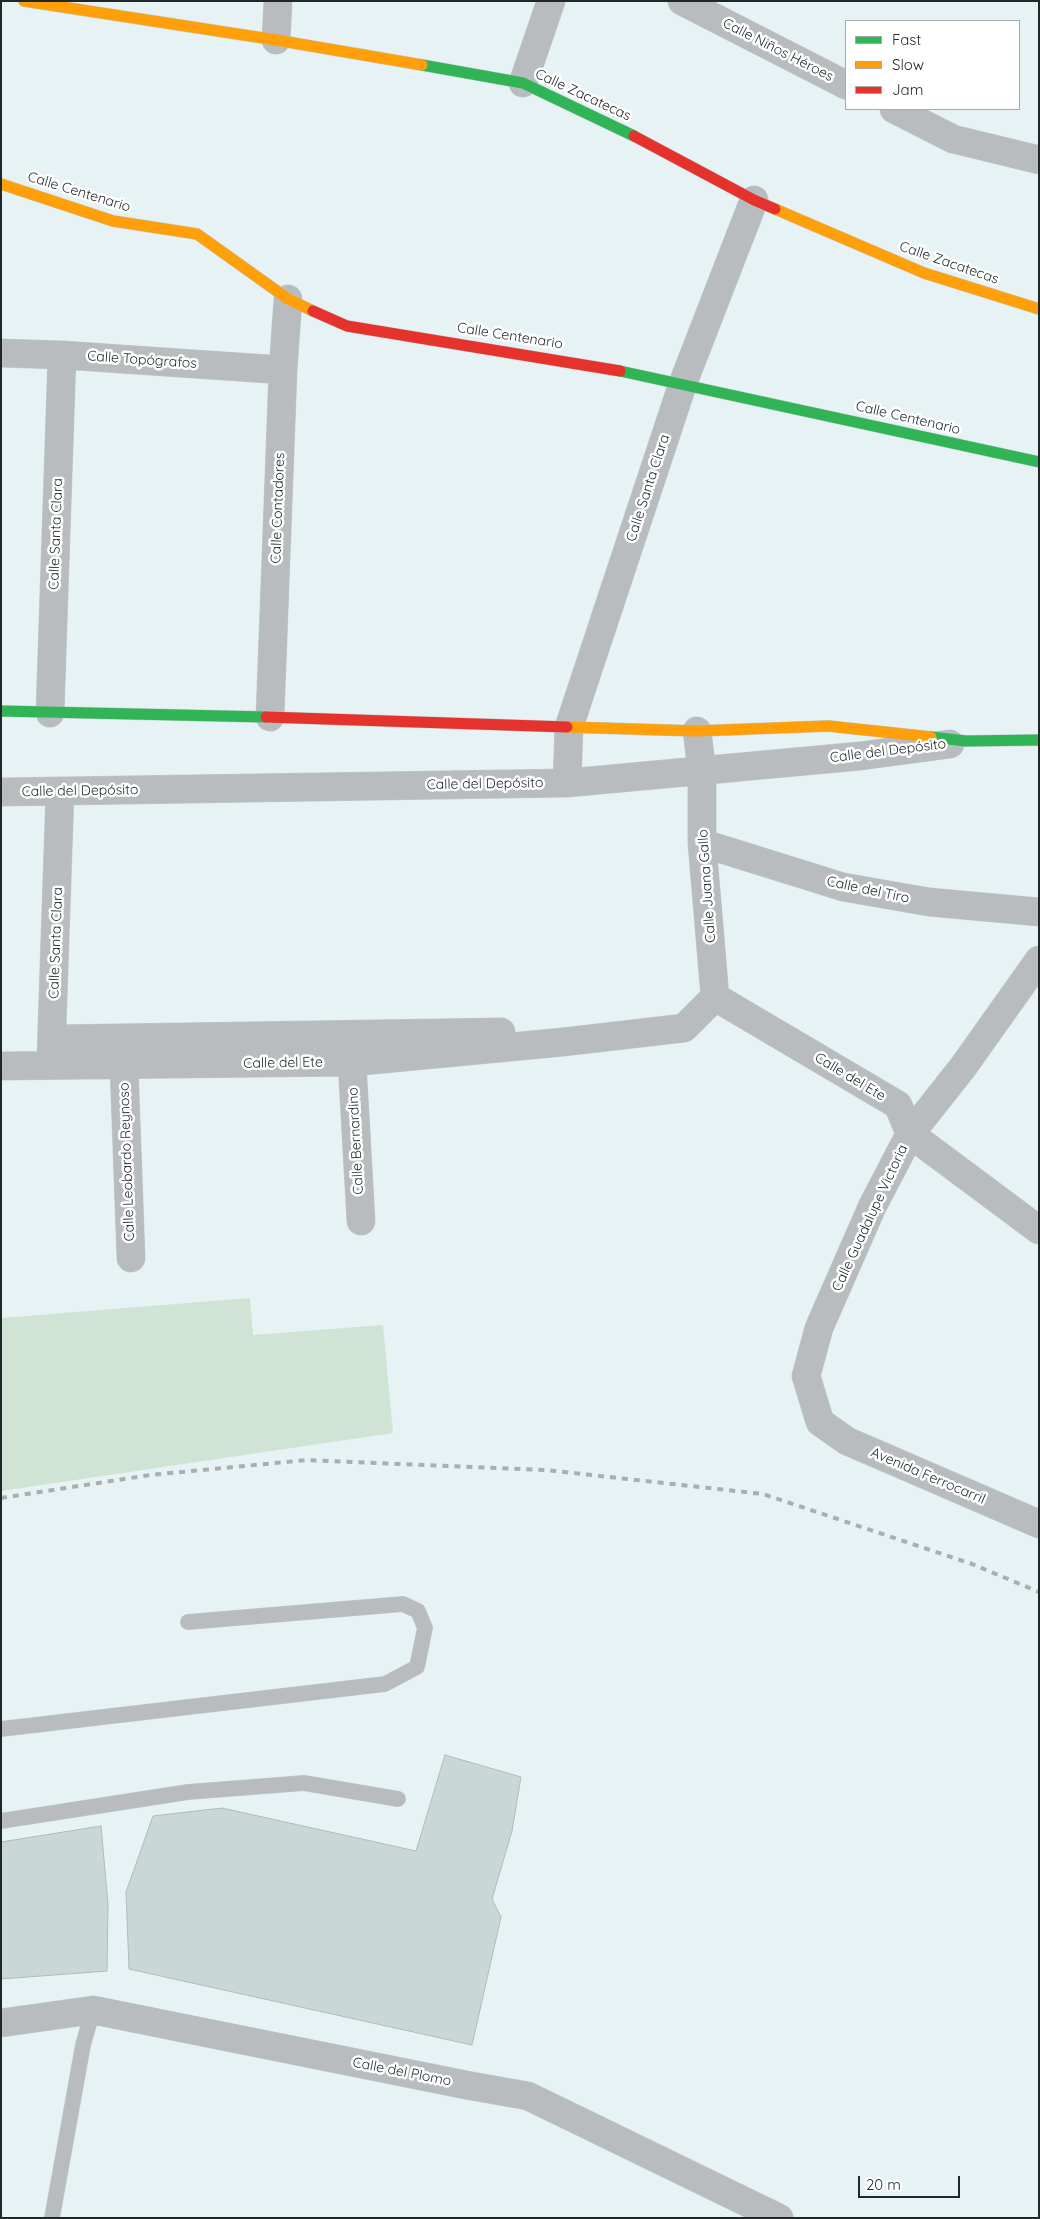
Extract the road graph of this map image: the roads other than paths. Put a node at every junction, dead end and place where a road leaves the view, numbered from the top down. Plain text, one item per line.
1 (24, 1) edge
2 (278, 1) edge
3 (551, 1) edge
4 (682, 1) edge
5 (276, 40) junction
6 (523, 83) junction
7 (845, 84) edge
8 (896, 110) edge
9 (1039, 160) edge
10 (1, 184) edge
11 (754, 200) junction
12 (288, 299) junction
13 (1039, 309) edge
14 (1, 353) edge
15 (62, 355) junction
16 (283, 370) junction
17 (683, 383) junction
18 (1039, 462) edge
19 (1, 711) edge
20 (50, 713) junction
21 (270, 717) junction
22 (569, 727) junction
23 (698, 731) junction
24 (1039, 740) edge
25 (966, 741) junction
26 (702, 771) junction
27 (567, 783) junction
28 (60, 791) junction
29 (1, 792) edge
30 (702, 843) junction
31 (1039, 912) edge
32 (1039, 960) edge
33 (715, 997) junction
34 (564, 1042) junction
35 (52, 1052) junction
36 (352, 1062) junction
37 (1, 1066) edge
38 (124, 1066) junction
39 (910, 1134) junction
40 (361, 1220) dead end
41 (1039, 1230) edge
42 (131, 1258) dead end
43 (820, 1422) joint
44 (1039, 1524) edge
45 (188, 1622) dead end
46 (1, 1729) edge
47 (398, 1798) dead end
48 (1, 1821) edge
49 (93, 2010) junction
50 (1, 2023) edge
51 (52, 2218) edge
52 (779, 2218) edge

1 - 5 street, Calle Zacatecas
2 - 5 street
3 - 6 street
4 - 7 street, Calle Niños Héroes
5 - 6 street, Calle Zacatecas
6 - 11 street, Calle Zacatecas
8 - 9 street
10 - 12 street, Calle Centenario
11 - 13 street, Calle Zacatecas
11 - 17 street, Calle Santa Clara
12 - 16 street, Calle Contadores
12 - 17 street, Calle Centenario
14 - 15 street, Calle Topógrafos
15 - 16 street, Calle Topógrafos
15 - 20 street, Calle Santa Clara
16 - 21 street, Calle Contadores
17 - 18 street, Calle Centenario
17 - 22 street, Calle Santa Clara
19 - 20 street, Calle del Depósito
20 - 21 street, Calle del Depósito
21 - 22 street, Calle del Depósito
22 - 23 street, Calle del Depósito
22 - 27 street, Calle Santa Clara
23 - 25 street, Calle del Depósito
23 - 26 street, Calle Juana Gallo
24 - 25 street, Calle del Depósito
25 - 26 street, Calle del Depósito
26 - 27 street, Calle del Depósito
26 - 30 street, Calle Juana Gallo
27 - 28 street, Calle del Depósito
28 - 29 street, Calle del Depósito
28 - 35 street, Calle Santa Clara
30 - 31 street, Calle del Tiro
30 - 33 street, Calle Juana Gallo
32 - 39 street, Calle Guadalupe Victoria
33 - 34 street, Calle del Ete
33 - 39 street, Calle del Ete
34 - 35 street, Calle del Ete
34 - 36 street, Calle del Ete
35 - 37 street, Calle del Ete
35 - 38 street, Calle del Ete
36 - 38 street, Calle del Ete
36 - 40 street, Calle Bernardino
38 - 42 street, Calle Leobardo Reynoso
39 - 41 street
39 - 43 street, Calle Guadalupe Victoria
43 - 44 street, Avenida Ferrocarril
45 - 46 lane
47 - 48 lane
49 - 50 street, Calle del Plomo
49 - 51 lane
49 - 52 street, Calle del Plomo

